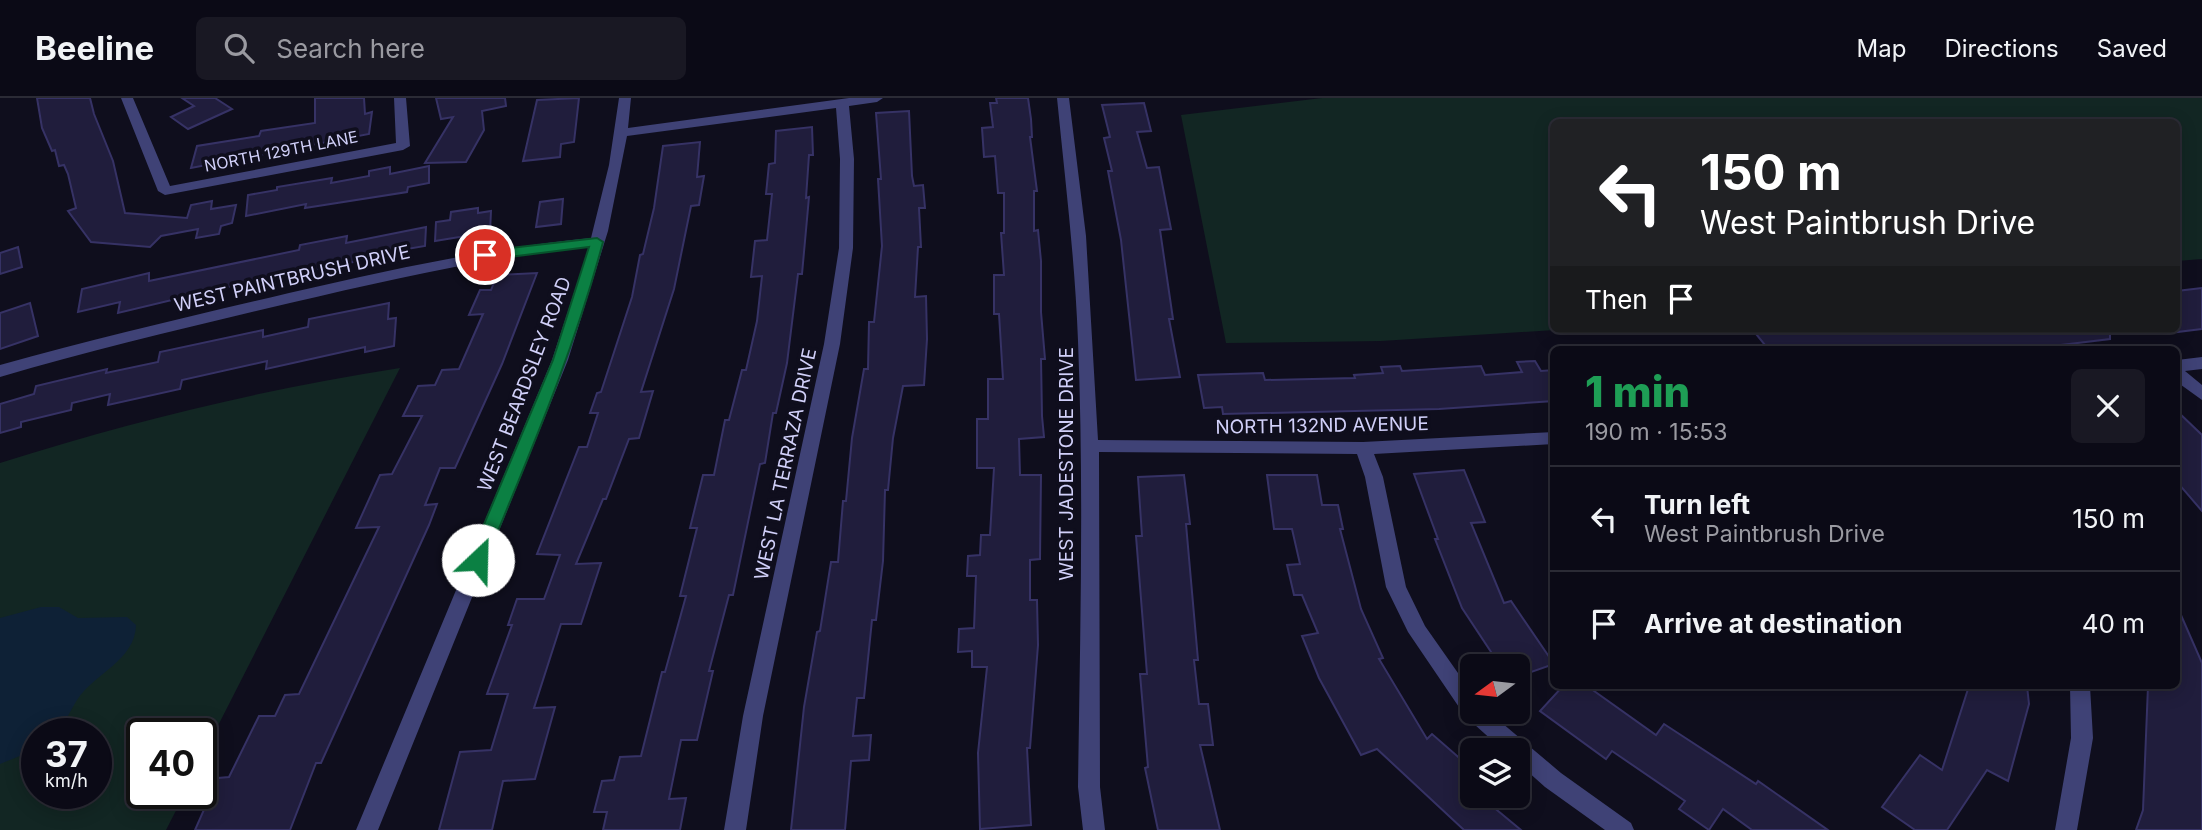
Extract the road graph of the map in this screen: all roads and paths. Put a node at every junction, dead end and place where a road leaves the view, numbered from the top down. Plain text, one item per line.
1 (127, 98) edge
2 (400, 98) edge
3 (625, 98) edge
4 (877, 98) edge
5 (1063, 98) edge
6 (842, 103) junction
7 (622, 133) junction
8 (597, 242) junction
9 (2202, 363) edge
10 (2180, 366) edge
11 (0, 372) edge
12 (2180, 376) edge
13 (2202, 394) edge
14 (1550, 438) edge
15 (1090, 446) junction
16 (1363, 448) junction
17 (2080, 689) edge
18 (1460, 692) edge
19 (1488, 724) edge
20 (367, 830) edge
21 (736, 830) edge
22 (1094, 830) edge
23 (1623, 830) edge
24 (2066, 830) edge

1 - 2 street, NORTH 129TH LANE
3 - 7 street, WEST BEARDSLEY ROAD
4 - 6 street
5 - 15 street, WEST JADESTONE DRIVE
6 - 7 street
6 - 21 street, WEST LA TERRAZA DRIVE
7 - 8 street, WEST BEARDSLEY ROAD
8 - 11 street, WEST PAINTBRUSH DRIVE
8 - 20 street, WEST BEARDSLEY ROAD
9 - 10 street
12 - 13 street
14 - 16 street, NORTH 132ND AVENUE
15 - 16 street, NORTH 132ND AVENUE
15 - 22 street, WEST JADESTONE DRIVE
16 - 18 street
17 - 24 street
19 - 23 street

